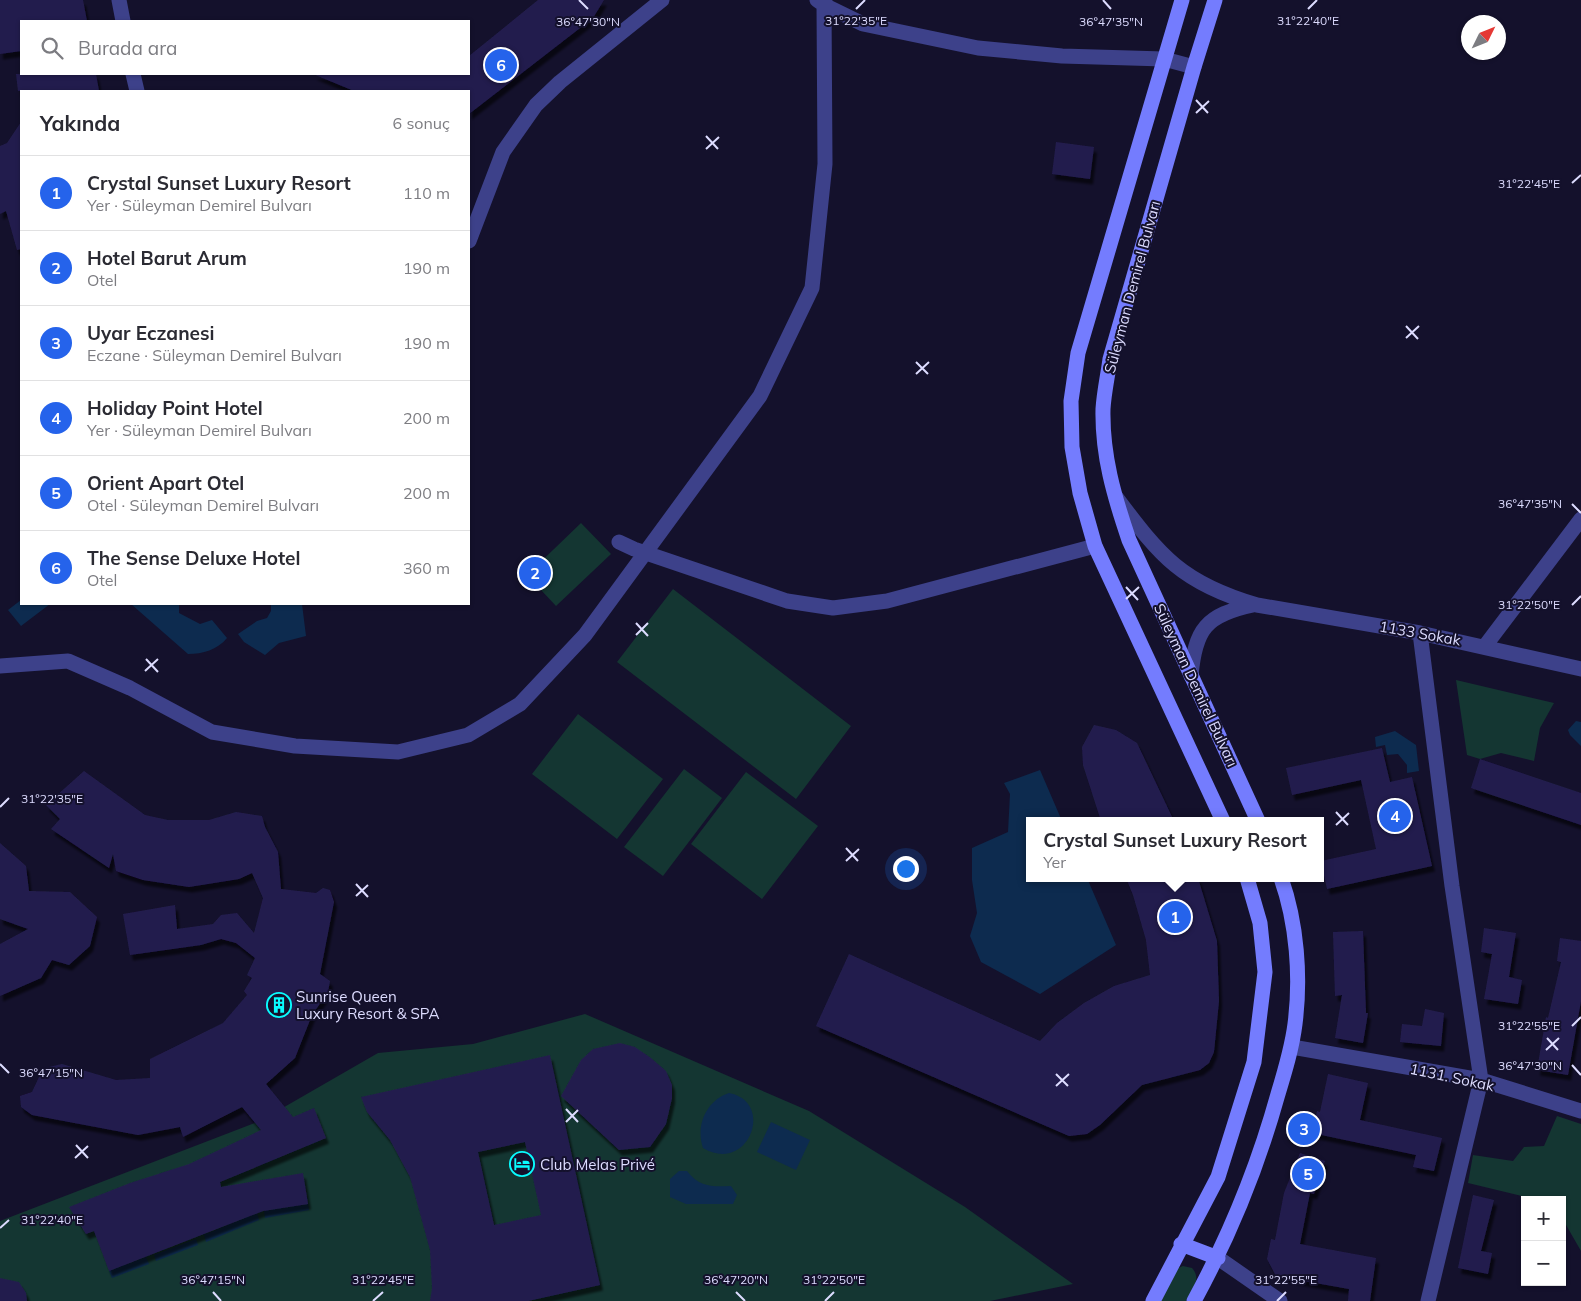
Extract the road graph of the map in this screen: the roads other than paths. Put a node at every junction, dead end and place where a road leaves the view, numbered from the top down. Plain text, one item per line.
1 (119, 0) edge
2 (662, 0) edge
3 (1182, 0) edge
4 (1215, 0) edge
5 (822, 2) edge
6 (123, 20) edge
7 (1164, 59) junction
8 (1194, 67) junction
9 (134, 75) edge
10 (137, 90) edge
11 (470, 238) edge
12 (1112, 492) junction
13 (1581, 519) edge
14 (619, 542) dead end
15 (1095, 546) junction
16 (643, 552) junction
17 (1257, 605) junction
18 (1420, 633) junction
19 (1485, 646) junction
20 (0, 666) edge
21 (1581, 669) edge
22 (1191, 676) junction
23 (1221, 817) edge
24 (1256, 817) edge
25 (1248, 882) edge
26 (1281, 882) edge
27 (1292, 1047) junction
28 (1481, 1080) junction
29 (1581, 1111) edge
30 (1181, 1244) junction
31 (1218, 1258) junction
32 (1152, 1301) edge
33 (1194, 1301) edge
34 (1280, 1301) edge
35 (1428, 1301) edge

1 - 6 street
2 - 11 street
3 - 7 main road, Süleyman Demirel Bulvarı
4 - 8 main road, Süleyman Demirel Bulvarı
5 - 7 street
5 - 16 street
7 - 8 street
7 - 15 main road, Süleyman Demirel Bulvarı
8 - 12 main road, Süleyman Demirel Bulvarı
9 - 10 street
12 - 17 street
12 - 22 main road, Süleyman Demirel Bulvarı
13 - 19 street
14 - 16 street
15 - 16 street
15 - 23 main road, Süleyman Demirel Bulvarı
16 - 20 street
17 - 18 street, 1133 Sokak
17 - 22 street
18 - 19 street, 1133 Sokak
18 - 28 street
19 - 21 street, 1133 Sokak
22 - 24 main road, Süleyman Demirel Bulvarı
25 - 30 main road
26 - 27 main road
27 - 28 street, 1131. Sokak
27 - 31 main road
28 - 29 street, 1131. Sokak
28 - 35 street
30 - 31 main road
30 - 32 main road
31 - 33 main road
31 - 34 street

